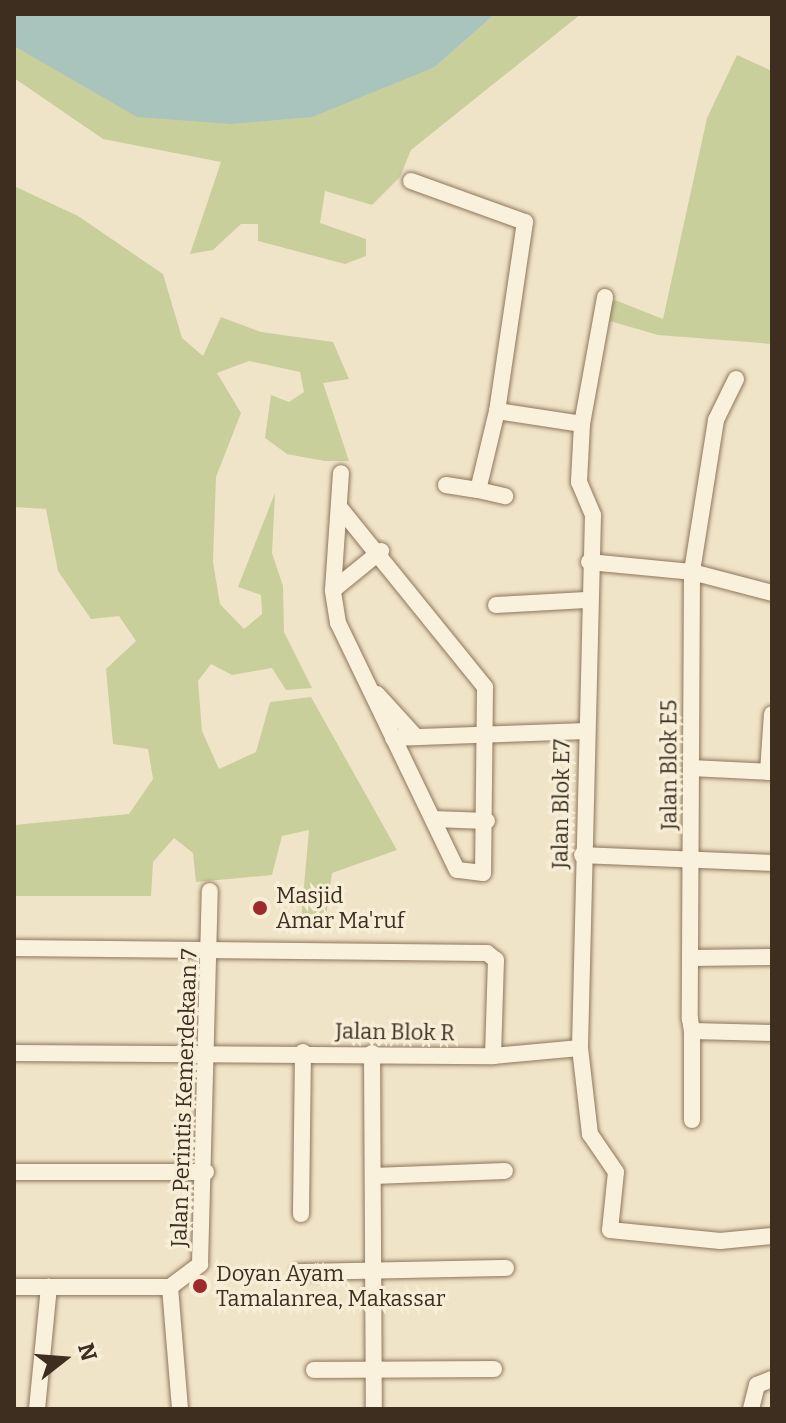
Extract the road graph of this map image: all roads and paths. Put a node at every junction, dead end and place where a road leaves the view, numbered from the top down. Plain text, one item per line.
1 (411, 181) dead end
2 (605, 297) dead end
3 (736, 379) dead end
4 (497, 411) junction
5 (582, 424) junction
6 (341, 473) dead end
7 (446, 485) dead end
8 (478, 490) junction
9 (505, 496) dead end
10 (340, 508) junction
11 (381, 551) junction
12 (589, 562) junction
13 (692, 572) junction
14 (333, 590) junction
15 (772, 593) edge
16 (586, 600) junction
17 (496, 605) dead end
18 (371, 688) junction
19 (772, 714) edge
20 (585, 731) junction
21 (488, 736) junction
22 (416, 737) junction
23 (393, 738) junction
24 (691, 768) junction
25 (770, 772) edge
26 (433, 819) junction
27 (487, 821) junction
28 (582, 855) junction
29 (772, 863) edge
30 (691, 864) junction
31 (210, 891) dead end
32 (14, 948) edge
33 (210, 948) junction
34 (772, 957) edge
35 (690, 958) junction
36 (692, 1031) junction
37 (772, 1033) edge
38 (580, 1048) junction
39 (209, 1052) junction
40 (303, 1052) junction
41 (14, 1053) edge
42 (372, 1053) junction
43 (493, 1056) junction
44 (692, 1120) dead end
45 (505, 1171) dead end
46 (14, 1172) edge
47 (206, 1172) junction
48 (373, 1176) junction
49 (301, 1214) dead end
50 (772, 1236) edge
51 (506, 1268) dead end
52 (299, 1272) dead end
53 (374, 1272) junction
54 (14, 1287) edge
55 (49, 1287) junction
56 (170, 1287) junction
57 (494, 1369) dead end
58 (314, 1370) dead end
59 (373, 1371) junction
60 (772, 1379) edge
61 (37, 1409) edge
62 (180, 1409) edge
63 (374, 1409) edge
64 (751, 1409) edge

1 - 4 street
2 - 5 street, Jalan Blok E7
3 - 13 street, Jalan Blok E5
4 - 5 street
4 - 8 street
5 - 12 street, Jalan Blok E7
6 - 10 street
7 - 8 street
8 - 9 street
10 - 11 street
10 - 14 street
11 - 14 street
11 - 21 street
12 - 13 street
12 - 16 street, Jalan Blok E7
13 - 15 street
13 - 24 street, Jalan Blok E5
14 - 18 street
16 - 17 street
16 - 20 street, Jalan Blok E7
18 - 22 street
18 - 23 street
19 - 25 street
20 - 21 street
20 - 28 street, Jalan Blok E7
21 - 22 street
21 - 27 street
22 - 23 street
23 - 26 street
24 - 25 street
24 - 30 street, Jalan Blok E5
26 - 27 street
26 - 27 street
28 - 30 street
28 - 38 street, Jalan Blok E7
29 - 30 street
30 - 35 street, Jalan Blok E5
31 - 33 street, Jalan Perintis Kemerdekaan 7
32 - 33 street
33 - 39 street, Jalan Perintis Kemerdekaan 7
33 - 43 street
34 - 35 street
35 - 36 street, Jalan Blok E5
36 - 37 street
36 - 44 street, Jalan Blok E5
38 - 43 street, Jalan Blok R
38 - 50 street, Jalan Blok E7
39 - 40 street, Jalan Blok R
39 - 41 street, Jalan Blok R
39 - 47 street, Jalan Perintis Kemerdekaan 7
40 - 42 street, Jalan Blok R
40 - 49 street
42 - 43 street, Jalan Blok R
42 - 48 street
45 - 48 street
46 - 47 street
47 - 56 street, Jalan Perintis Kemerdekaan 7
48 - 53 street
51 - 53 street
52 - 53 street
53 - 59 street
54 - 55 street
55 - 56 street
55 - 61 street
56 - 62 street
57 - 59 street
58 - 59 street
59 - 63 street
60 - 64 street

